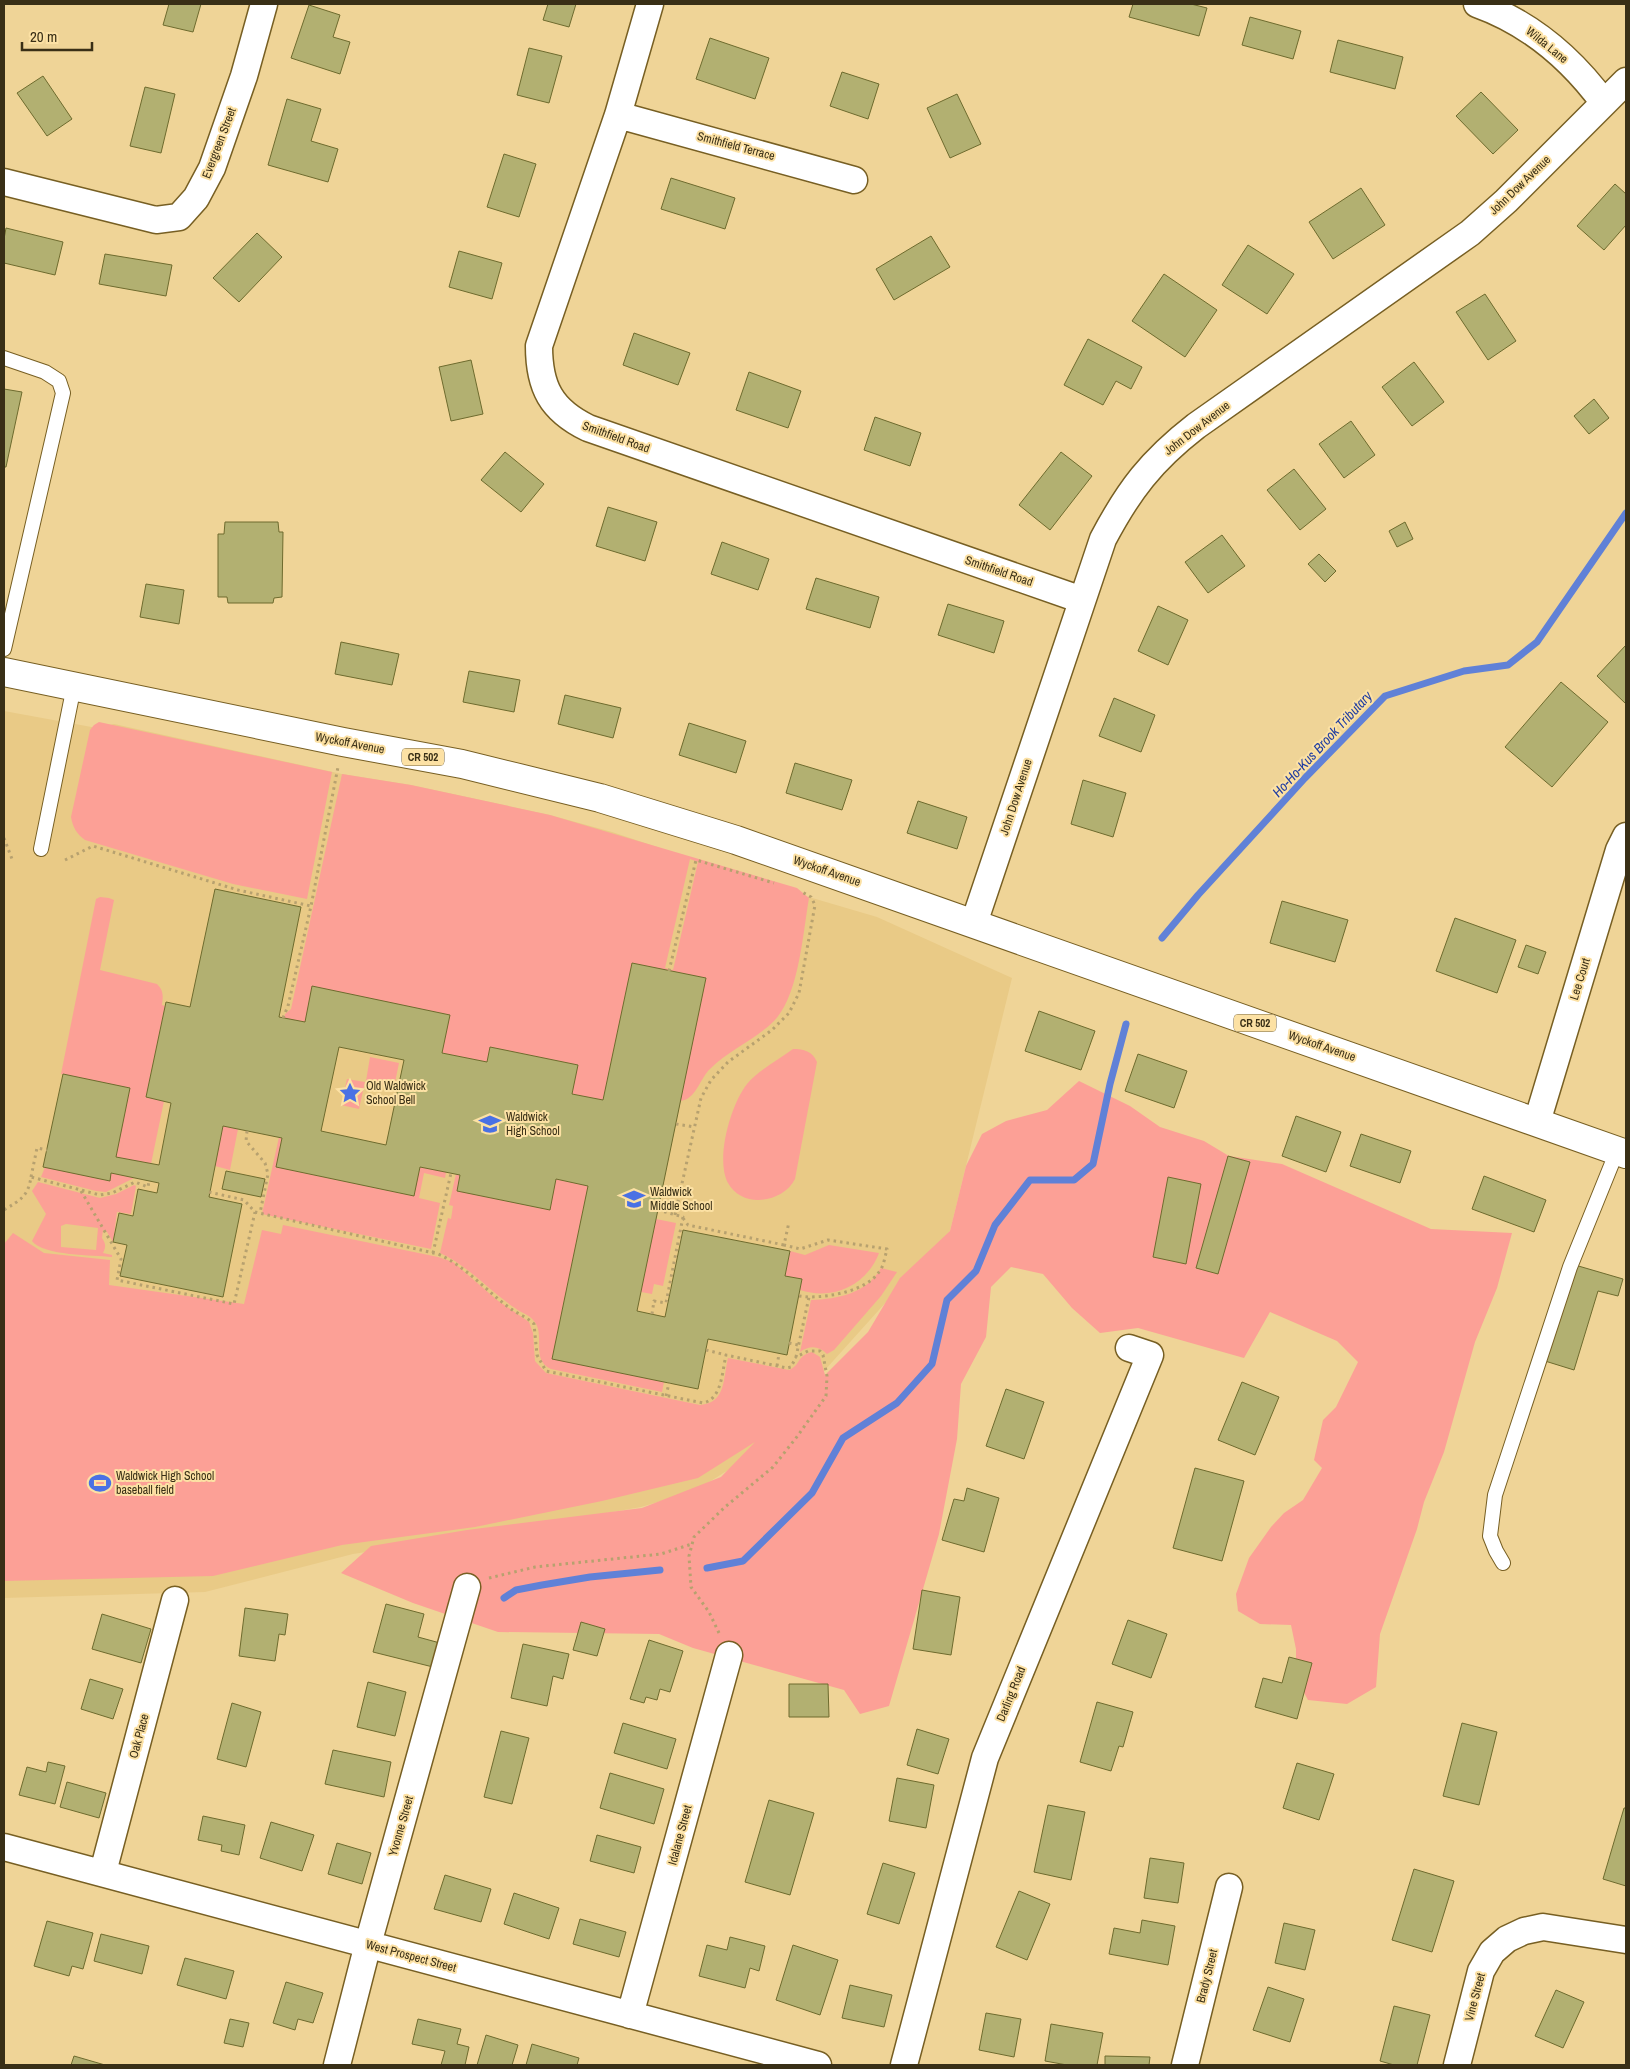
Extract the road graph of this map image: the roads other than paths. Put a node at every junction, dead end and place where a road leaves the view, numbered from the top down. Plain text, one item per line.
1 (264, 4) edge
2 (650, 4) edge
3 (1477, 4) edge
4 (1626, 81) edge
5 (1604, 103) junction
6 (618, 115) junction
7 (854, 180) dead end
8 (4, 182) edge
9 (4, 358) edge
10 (1082, 600) junction
11 (4, 649) edge
12 (4, 672) edge
13 (74, 686) junction
14 (1626, 836) edge
15 (41, 849) dead end
16 (974, 923) junction
17 (1537, 1122) junction
18 (1621, 1152) edge
19 (1129, 1348) dead end
20 (1503, 1563) dead end
21 (467, 1587) road end
22 (175, 1600) dead end
23 (729, 1655) road end
24 (4, 1846) edge
25 (103, 1872) junction
26 (1229, 1887) dead end
27 (1626, 1940) edge
28 (368, 1944) junction
29 (630, 2015) junction
30 (337, 2065) edge
31 (818, 2065) edge
32 (904, 2065) edge
33 (1185, 2065) edge
34 (1457, 2065) edge

1 - 8 street, Evergreen Street
2 - 6 street, Smithfield Road
3 - 5 street, Wilda Lane
4 - 5 street, John Dow Avenue
5 - 10 street, John Dow Avenue
6 - 7 street, Smithfield Terrace
6 - 10 street, Smithfield Road
9 - 11 lane
10 - 16 street, John Dow Avenue
12 - 13 main road, Wyckoff Avenue / CR 502
13 - 15 lane
13 - 16 main road, Wyckoff Avenue / CR 502
14 - 17 street, Lee Court
16 - 17 main road, Wyckoff Avenue / CR 502
17 - 18 main road, Wyckoff Avenue / CR 502
18 - 20 lane
19 - 32 street, Darling Road
21 - 28 street, Yvonne Street
22 - 25 street, Oak Place
23 - 29 street, Idalane Street
24 - 25 street, West Prospect Street
25 - 28 street, West Prospect Street
26 - 33 street, Brady Street
27 - 34 street, Vine Street
28 - 29 street, West Prospect Street
28 - 30 street, Yvonne Street
29 - 31 street, West Prospect Street

